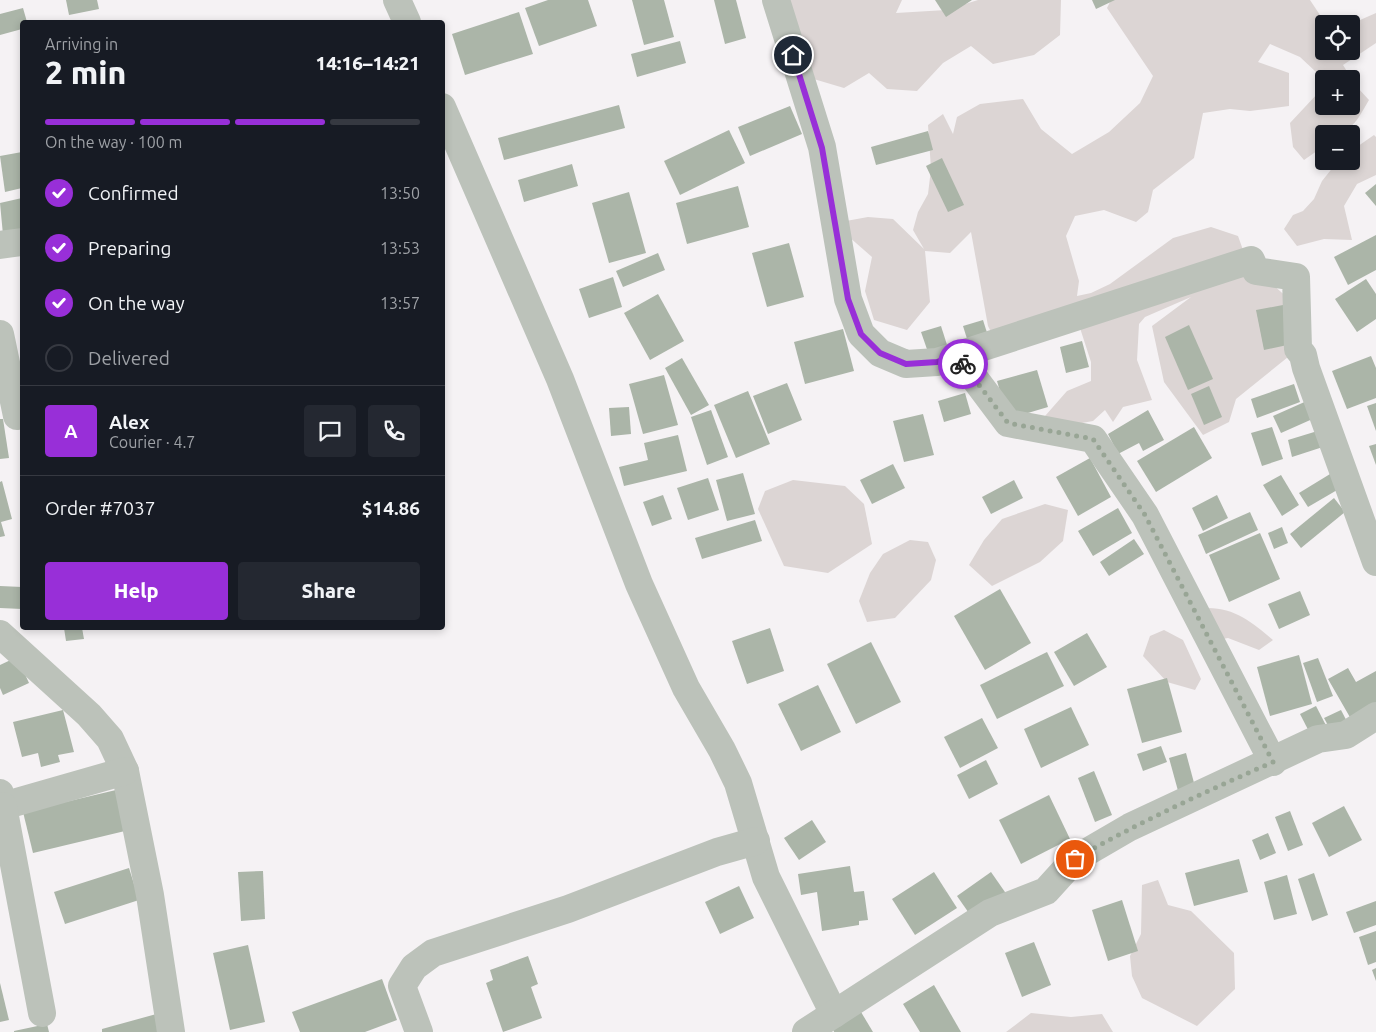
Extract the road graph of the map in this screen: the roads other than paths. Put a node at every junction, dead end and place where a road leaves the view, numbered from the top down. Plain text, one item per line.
1 (397, 0) edge
2 (776, 0) edge
3 (406, 20) edge
4 (445, 114) edge
5 (20, 242) edge
6 (0, 245) edge
7 (0, 334) edge
8 (957, 355) junction
9 (17, 416) dead end
10 (1376, 562) edge
11 (0, 634) edge
12 (1376, 716) edge
13 (1273, 762) junction
14 (125, 771) junction
15 (1, 799) edge
16 (756, 841) junction
17 (42, 1013) dead end
18 (834, 1014) junction
19 (171, 1032) edge
20 (419, 1032) edge
21 (806, 1032) edge

1 - 3 street
2 - 8 street
4 - 16 street
5 - 6 street
7 - 9 street
8 - 10 street
8 - 13 street
11 - 14 street
12 - 13 street
13 - 18 street
14 - 15 street
14 - 19 street
15 - 17 street
16 - 18 street
16 - 20 street
18 - 21 street

